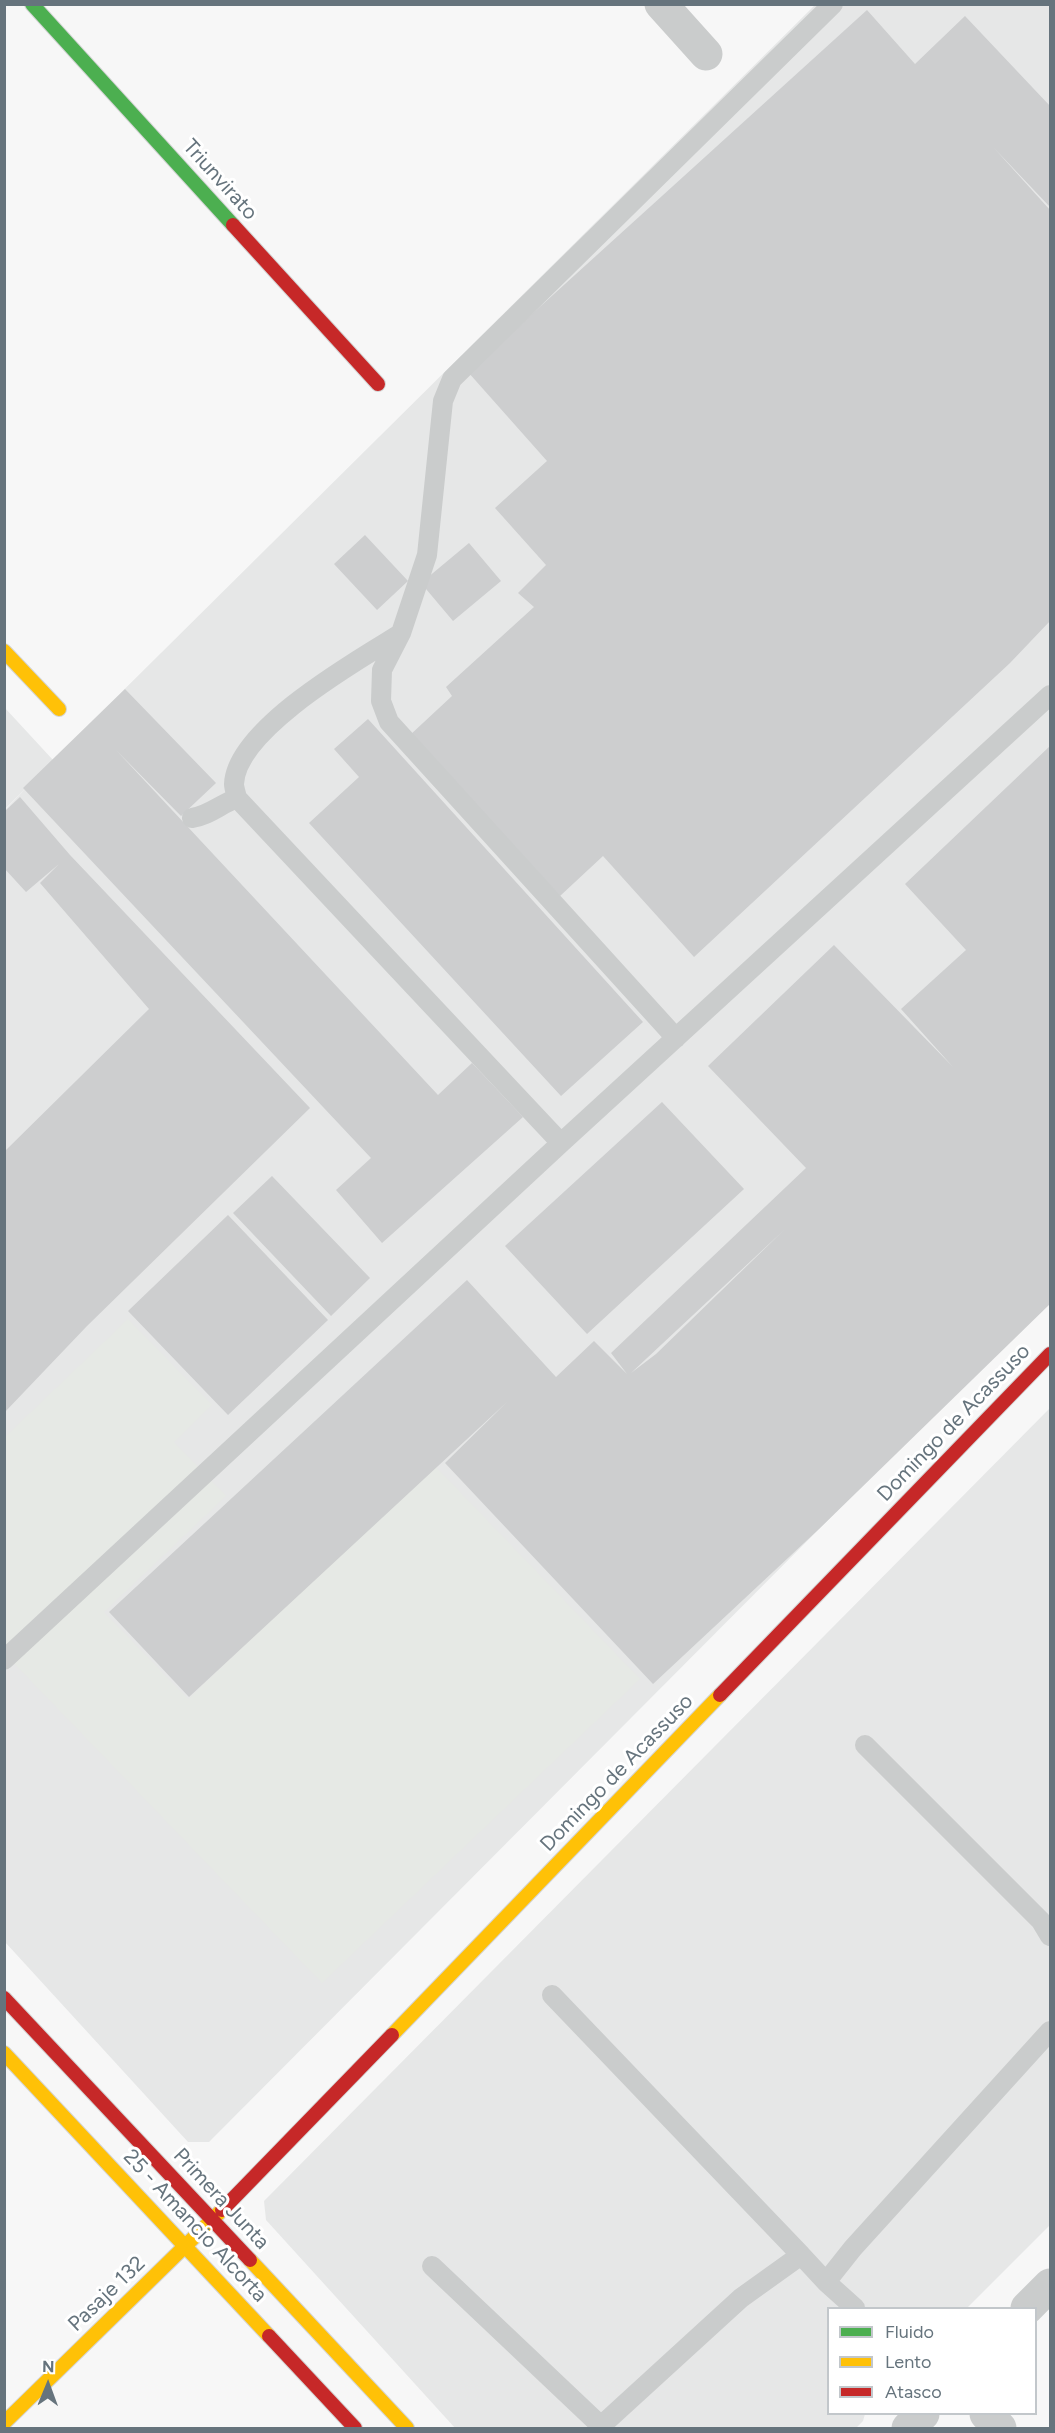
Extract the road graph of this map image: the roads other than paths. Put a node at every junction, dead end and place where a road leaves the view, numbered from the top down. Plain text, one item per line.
1 (32, 4) edge
2 (661, 4) edge
3 (833, 4) edge
4 (706, 54) dead end
5 (378, 384) dead end
6 (400, 633) junction
7 (4, 651) edge
8 (1050, 694) edge
9 (59, 709) dead end
10 (237, 798) junction
11 (192, 818) dead end
12 (676, 1038) junction
13 (561, 1143) junction
14 (1050, 1354) edge
15 (4, 1660) edge
16 (865, 1745) dead end
17 (1050, 1936) edge
18 (552, 1995) dead end
19 (4, 1998) edge
20 (1050, 2031) edge
21 (4, 2053) edge
22 (213, 2220) junction
23 (186, 2247) junction
24 (801, 2255) junction
25 (432, 2266) dead end
26 (826, 2282) junction
27 (1050, 2285) edge
28 (854, 2307) edge
29 (1028, 2307) edge
30 (922, 2415) edge
31 (987, 2415) edge
32 (4, 2424) edge
33 (355, 2428) edge
34 (408, 2428) edge
35 (908, 2428) edge
36 (1000, 2428) edge

1 - 5 street, Triunvirato
2 - 4 street
3 - 6 lane
6 - 10 lane
6 - 12 lane
7 - 9 street
8 - 12 lane
10 - 11 lane
10 - 13 lane
12 - 13 lane
13 - 15 lane
14 - 22 street, Domingo de Acassuso
16 - 17 lane
18 - 24 lane
19 - 22 street, Primera Junta
20 - 26 lane
21 - 23 street, 25 - Amancio Alcorta
22 - 23 street, Pasaje 132
22 - 34 street, Primera Junta
23 - 32 street, Pasaje 132
23 - 33 street, 25 - Amancio Alcorta
24 - 25 lane
24 - 26 lane
26 - 28 lane
27 - 29 street
30 - 35 street
31 - 36 street

